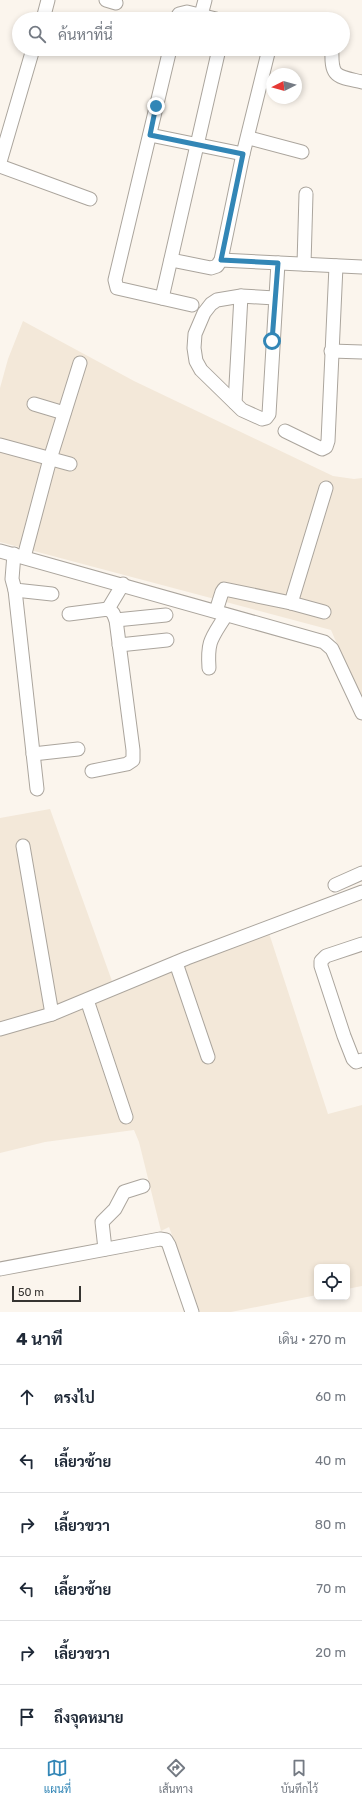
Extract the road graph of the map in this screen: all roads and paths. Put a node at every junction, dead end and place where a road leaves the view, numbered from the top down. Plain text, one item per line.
1 (48, 0) edge
2 (204, 0) edge
3 (45, 12) edge
4 (202, 12) edge
5 (31, 56) edge
6 (168, 56) edge
7 (217, 56) edge
8 (267, 56) edge
9 (332, 56) edge
10 (362, 82) edge
11 (150, 135) junction
12 (249, 138) junction
13 (197, 146) junction
14 (302, 152) dead end
15 (243, 154) junction
16 (0, 162) edge
17 (0, 166) edge
18 (306, 194) dead end
19 (90, 199) dead end
20 (171, 260) junction
21 (221, 260) junction
22 (278, 263) junction
23 (304, 264) junction
24 (336, 266) junction
25 (362, 267) edge
26 (241, 296) junction
27 (162, 298) junction
28 (275, 298) junction
29 (192, 305) dead end
30 (331, 351) junction
31 (362, 352) edge
32 (80, 363) dead end
33 (235, 403) junction
34 (34, 404) dead end
35 (64, 413) junction
36 (285, 431) dead end
37 (0, 445) edge
38 (50, 459) junction
39 (70, 464) dead end
40 (326, 488) dead end
41 (0, 551) edge
42 (19, 556) junction
43 (122, 584) junction
44 (15, 590) junction
45 (52, 594) dead end
46 (290, 603) junction
47 (108, 609) junction
48 (324, 612) dead end
49 (221, 613) junction
50 (69, 614) dead end
51 (166, 615) dead end
52 (116, 620) junction
53 (167, 640) dead end
54 (119, 646) junction
55 (209, 668) dead end
56 (362, 712) edge
57 (78, 749) dead end
58 (33, 754) junction
59 (92, 771) dead end
60 (37, 789) dead end
61 (23, 846) dead end
62 (362, 873) edge
63 (335, 885) dead end
64 (362, 892) edge
65 (362, 944) edge
66 (176, 963) junction
67 (87, 1000) junction
68 (52, 1014) junction
69 (0, 1029) edge
70 (208, 1057) dead end
71 (362, 1060) edge
72 (126, 1117) dead end
73 (143, 1186) dead end
74 (105, 1249) junction
75 (0, 1269) edge
76 (192, 1312) edge

1 - 3 street
2 - 4 street
5 - 16 street
6 - 11 street
7 - 13 street
8 - 12 street
9 - 10 street
11 - 13 street
11 - 27 street
12 - 14 street
12 - 15 street
13 - 15 street
13 - 20 street
15 - 21 street
17 - 19 street
18 - 23 street
20 - 21 street
20 - 27 street
21 - 22 street
22 - 23 street
22 - 28 street
23 - 24 street
24 - 25 street
24 - 30 street
26 - 28 street
26 - 33 street
26 - 33 street
27 - 29 street
28 - 33 street
30 - 31 street
30 - 36 street
32 - 35 street
34 - 35 street
35 - 38 street
37 - 38 street
38 - 39 street
38 - 42 street
40 - 46 street
41 - 42 street
42 - 43 street
42 - 44 street
43 - 47 street
43 - 49 street
44 - 45 street
44 - 58 street
46 - 48 street
46 - 49 street
47 - 50 street
47 - 52 street
49 - 55 street
49 - 56 street
51 - 52 street
52 - 54 street
53 - 54 street
54 - 59 street
57 - 58 street
58 - 60 street
61 - 68 street
62 - 63 street
64 - 66 street
65 - 71 street
66 - 67 street
66 - 70 street
67 - 68 street
67 - 72 street
68 - 69 street
73 - 74 street
74 - 75 street
74 - 76 street

